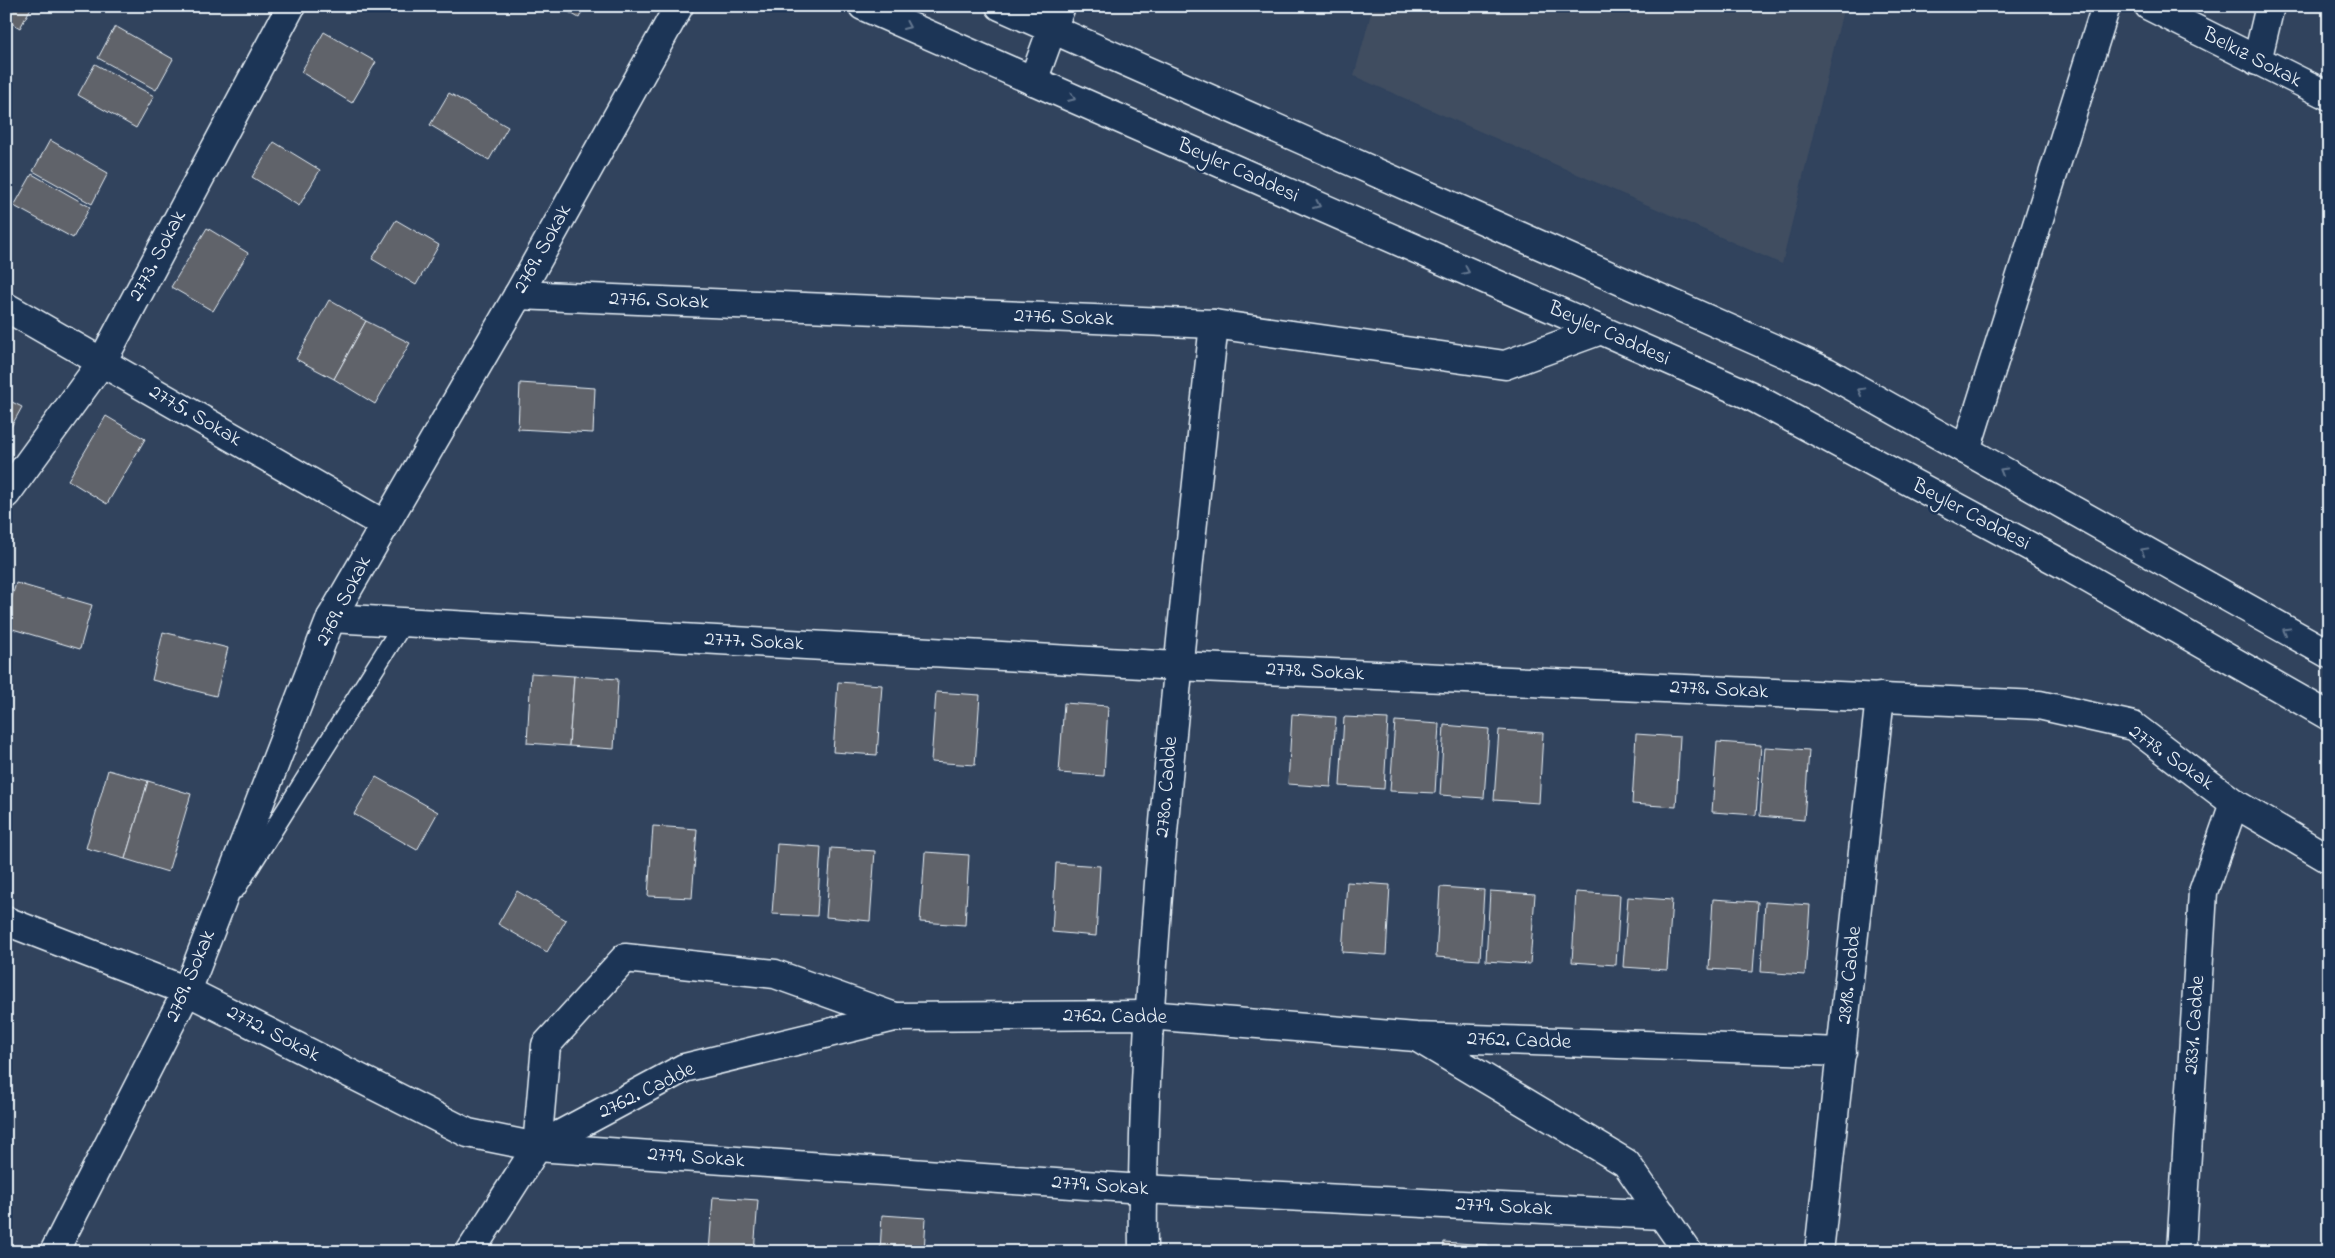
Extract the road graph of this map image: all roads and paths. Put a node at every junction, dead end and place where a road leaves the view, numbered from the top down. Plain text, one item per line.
1 (291, 6) edge
2 (678, 6) edge
3 (862, 6) edge
4 (1000, 6) edge
5 (2106, 6) edge
6 (2148, 6) edge
7 (2270, 6) edge
8 (1057, 18) edge
9 (2257, 61) junction
10 (1033, 81) junction
11 (2329, 96) edge
12 (518, 295) junction
13 (6, 307) edge
14 (1214, 324) junction
15 (1601, 330) junction
16 (102, 362) junction
17 (1966, 450) junction
18 (6, 494) edge
19 (385, 525) junction
20 (331, 618) junction
21 (404, 622) junction
22 (2329, 654) edge
23 (1177, 666) junction
24 (1880, 697) junction
25 (2329, 716) edge
26 (2234, 803) junction
27 (2329, 859) edge
28 (6, 920) edge
29 (212, 927) junction
30 (187, 991) junction
31 (1148, 1015) junction
32 (895, 1017) junction
33 (1416, 1037) junction
34 (1842, 1052) junction
35 (537, 1147) junction
36 (1142, 1190) junction
37 (1662, 1215) junction
38 (54, 1252) edge
39 (470, 1252) edge
40 (1143, 1252) edge
41 (1688, 1252) edge
42 (1819, 1252) edge
43 (2181, 1252) edge

1 - 16 street, 2773. Sokak
2 - 12 street, 2769. Sokak
3 -> 10 street, Beyler Caddesi
4 - 8 street
5 - 17 street
6 - 9 street, Belkız Sokak
7 - 9 street
8 - 10 street
17 -> 8 street
9 - 11 street, Belkız Sokak
10 -> 15 street, Beyler Caddesi
12 - 14 street, 2776. Sokak
12 - 19 street, 2769. Sokak
13 - 16 street, 2775. Sokak
14 - 15 street, 2776. Sokak
14 - 23 street, 2780. Cadde
15 - 25 street, Beyler Caddesi
16 - 18 street, 2773. Sokak
16 - 19 street, 2775. Sokak
22 -> 17 street
19 - 20 street, 2769. Sokak
20 - 21 street, 2777. Sokak
20 - 29 street, 2769. Sokak
21 - 23 street, 2777. Sokak
21 - 29 lane
23 - 24 street, 2778. Sokak
23 - 31 street, 2780. Cadde
24 - 26 street, 2778. Sokak
24 - 34 street, 2818. Cadde
26 - 27 street, 2778. Sokak
26 - 43 street, 2831. Cadde
28 - 30 street, 2772. Sokak
29 - 30 street, 2769. Sokak
30 - 35 street, 2772. Sokak
30 - 38 street, 2769. Sokak
31 - 32 street, 2762. Cadde
31 - 33 street, 2762. Cadde
31 - 36 street, 2780. Cadde
32 - 35 street, 2762. Cadde
32 - 35 street
33 - 34 street, 2762. Cadde
33 - 37 street
34 - 42 street, 2818. Cadde
35 - 36 street, 2779. Sokak
35 - 39 street, 2762. Cadde
36 - 37 street, 2779. Sokak
36 - 40 street, 2780. Cadde
37 - 41 street

